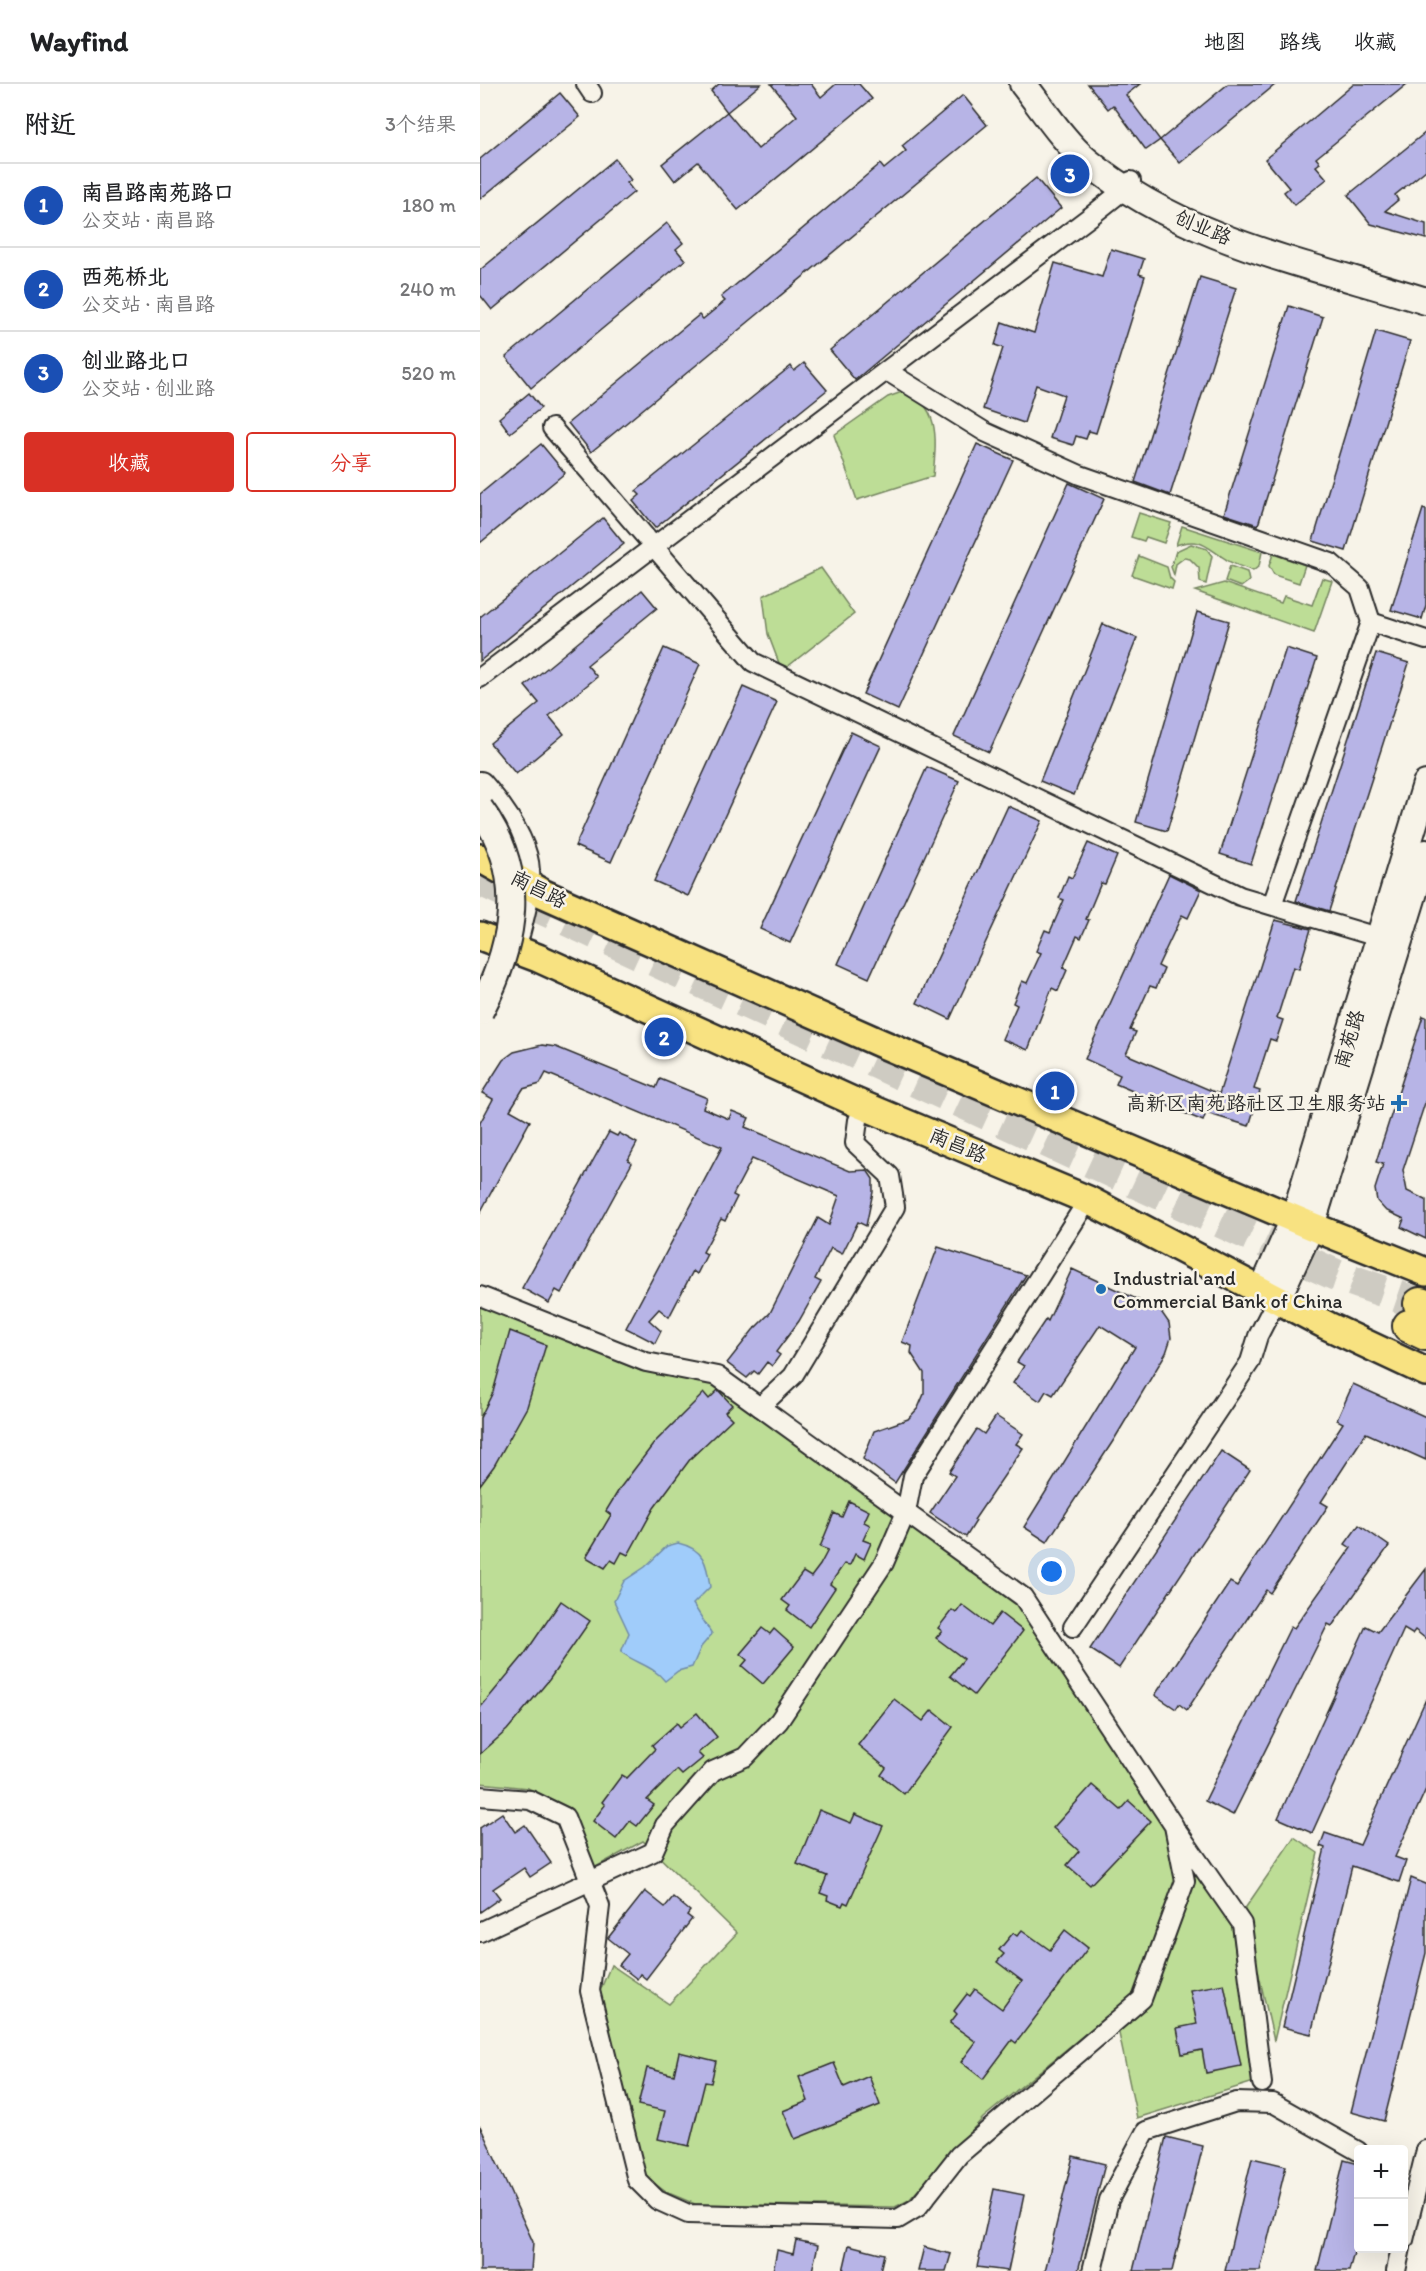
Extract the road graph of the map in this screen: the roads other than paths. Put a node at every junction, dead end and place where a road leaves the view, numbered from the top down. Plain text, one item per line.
1 (1023, 84) edge
2 (1036, 84) edge
3 (1128, 185) junction
4 (1426, 289) edge
5 (1426, 301) edge
6 (887, 371) junction
7 (552, 428) dead end
8 (655, 548) junction
9 (1371, 622) junction
10 (1426, 639) edge
11 (480, 678) edge
12 (1426, 784) edge
13 (480, 785) edge
14 (480, 809) edge
15 (1426, 853) edge
16 (480, 858) edge
17 (526, 884) junction
18 (1272, 905) junction
19 (480, 936) edge
20 (1382, 938) junction
21 (512, 950) junction
22 (480, 1011) edge
23 (480, 1019) edge
24 (858, 1120) dead end
25 (1088, 1200) junction
26 (1302, 1223) junction
27 (1426, 1272) edge
28 (1270, 1295) junction
29 (480, 1296) edge
30 (1426, 1372) edge
31 (760, 1407) junction
32 (906, 1512) junction
33 (1073, 1627) dead end
34 (480, 1796) edge
35 (1174, 1826) junction
36 (591, 1882) junction
37 (480, 1932) edge
38 (1262, 2083) dead end
39 (1354, 2148) edge
40 (1426, 2150) edge
41 (1415, 2186) edge
42 (1408, 2220) edge
43 (1400, 2253) edge
44 (1092, 2271) edge
45 (1396, 2271) edge

1 - 3 street, 创业路
2 - 3 street, 创业路
3 - 4 street, 创业路
3 - 5 street, 创业路
3 - 6 street
6 - 8 street
6 - 9 street
7 - 8 street
8 - 11 street
8 - 18 street
9 - 10 street
9 - 18 street
12 - 20 street, 南苑路
13 - 17 street
14 - 22 street, bridge
15 - 26 street, 南苑路
16 - 17 main road, 南昌路
17 - 21 street
17 - 26 main road, 南昌路
18 - 20 street
19 - 21 main road, 南昌路
20 - 26 street, 南苑路
21 - 23 street
21 - 25 main road, 南昌路
24 - 31 street
25 - 28 main road, 南昌路
25 - 32 street
26 - 27 main road, 南昌路
26 - 28 street, 南苑路
28 - 30 main road, 南昌路
28 - 33 street
29 - 31 street
31 - 32 street
32 - 35 street
32 - 36 street
34 - 36 street
35 - 36 street
35 - 38 street
36 - 37 street
39 - 44 street
40 - 41 street
41 - 42 street
43 - 45 street

